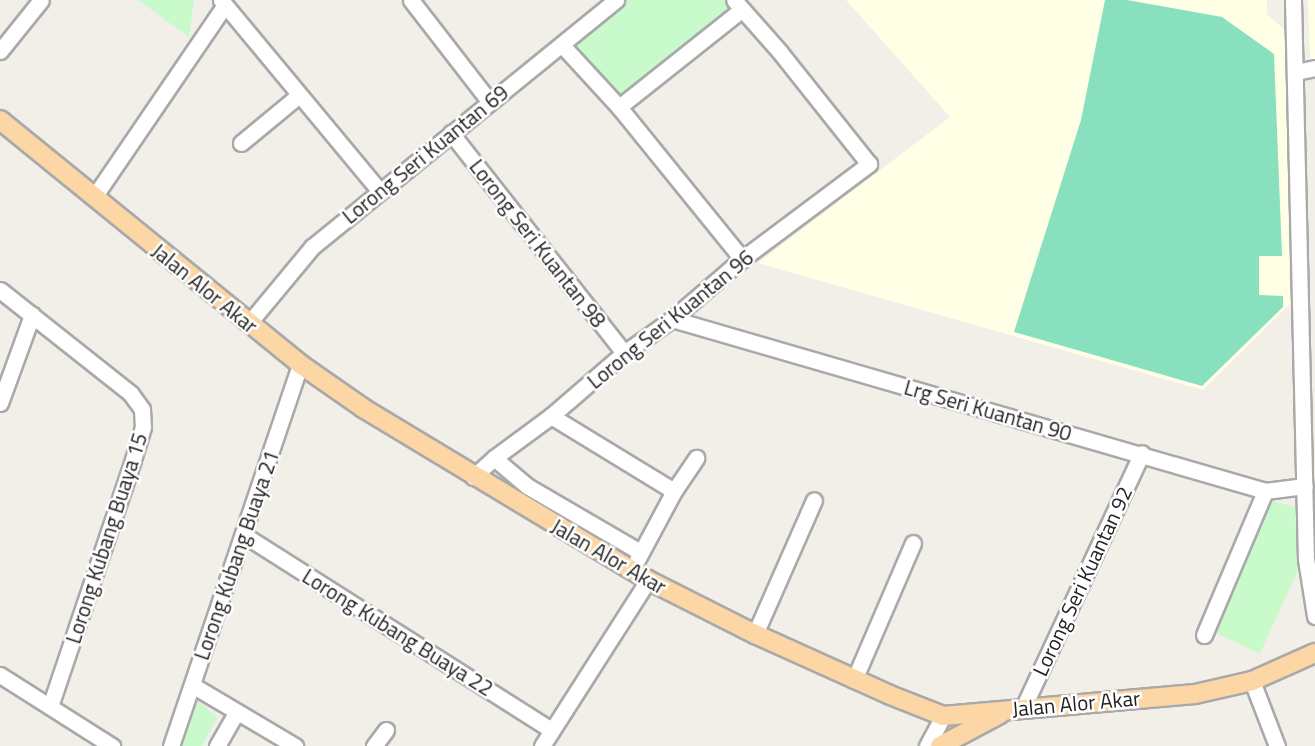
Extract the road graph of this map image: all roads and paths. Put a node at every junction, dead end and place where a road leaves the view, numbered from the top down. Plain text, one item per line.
1 (41, 0) edge
2 (411, 0) edge
3 (616, 0) edge
4 (1293, 0) edge
5 (223, 2) edge
6 (738, 4) edge
7 (562, 45) junction
8 (0, 51) edge
9 (1315, 68) edge
10 (1296, 72) junction
11 (299, 95) junction
12 (489, 101) junction
13 (619, 107) junction
14 (0, 120) edge
15 (451, 133) junction
16 (241, 143) dead end
17 (379, 190) junction
18 (94, 197) junction
19 (742, 259) junction
20 (1308, 284) edge
21 (0, 290) edge
22 (32, 315) junction
23 (672, 319) junction
24 (249, 323) junction
25 (624, 353) junction
26 (300, 364) junction
27 (0, 403) edge
28 (551, 416) junction
29 (1142, 453) junction
30 (494, 458) junction
31 (696, 458) dead end
32 (473, 477) junction
33 (527, 486) junction
34 (1305, 486) junction
35 (1265, 491) junction
36 (674, 492) junction
37 (814, 500) dead end
38 (514, 501) junction
39 (244, 535) junction
40 (913, 543) dead end
41 (640, 552) junction
42 (641, 576) junction
43 (1315, 616) edge
44 (755, 634) junction
45 (1204, 635) dead end
46 (1315, 653) edge
47 (0, 675) edge
48 (854, 680) junction
49 (1252, 681) junction
50 (192, 685) junction
51 (50, 706) junction
52 (1017, 709) junction
53 (236, 713) junction
54 (943, 716) junction
55 (386, 730) dead end
56 (551, 730) junction
57 (112, 746) edge
58 (171, 746) edge
59 (217, 746) edge
60 (295, 746) edge
61 (374, 746) edge
62 (542, 746) edge
63 (927, 746) edge
64 (940, 746) edge
65 (1277, 746) edge

1 - 8 street
2 - 12 street
3 - 7 street, Lorong Seri Kuantan 69
4 - 10 street
5 - 11 street
5 - 18 street
6 - 13 street
6 - 19 street, Lorong Seri Kuantan 96
7 - 12 street, Lorong Seri Kuantan 69
7 - 13 street
9 - 10 street
10 - 20 street
11 - 16 street
11 - 17 street
12 - 15 street, Lorong Seri Kuantan 69
13 - 19 street
14 - 18 main road, Jalan Alor Akar
15 - 17 street, Lorong Seri Kuantan 69
15 - 25 street, Lorong Seri Kuantan 98
17 - 24 street, Lorong Seri Kuantan 69
18 - 24 main road, Jalan Alor Akar
19 - 23 street, Lorong Seri Kuantan 96
20 - 34 street
21 - 22 street, Lorong Kubang Buaya 15
22 - 27 street
22 - 51 street, Lorong Kubang Buaya 15
23 - 25 street, Lorong Seri Kuantan 96
23 - 29 street, Lrg Seri Kuantan 90
24 - 26 main road, Jalan Alor Akar
25 - 28 street, Lorong Seri Kuantan 96
26 - 32 main road, Jalan Alor Akar
26 - 39 street, Lorong Kubang Buaya 21
28 - 30 street, Lorong Seri Kuantan 96
28 - 36 street
29 - 35 street, Lrg Seri Kuantan 90
29 - 52 street, Lorong Seri Kuantan 92
30 - 32 street, Lorong Seri Kuantan 96
30 - 33 street
31 - 36 street
32 - 38 main road, Jalan Alor Akar
33 - 38 street
33 - 41 street
34 - 35 street, Lrg Seri Kuantan 90
34 - 43 street
35 - 45 street
36 - 41 street
37 - 44 street
38 - 42 main road, Jalan Alor Akar
39 - 50 street, Lorong Kubang Buaya 21
39 - 56 street, Lorong Kubang Buaya 22
40 - 48 street
41 - 42 street
42 - 44 main road, Jalan Alor Akar
42 - 56 street
44 - 48 main road, Jalan Alor Akar
46 - 49 main road, Jalan Alor Akar
47 - 51 street
48 - 54 main road, Jalan Alor Akar
49 - 52 main road, Jalan Alor Akar
49 - 65 street
50 - 53 street
50 - 58 street, Lorong Kubang Buaya 21
51 - 57 street
52 - 54 main road, Jalan Alor Akar
52 - 64 main road
53 - 59 street
53 - 60 street
54 - 63 street
55 - 61 street
56 - 62 street

